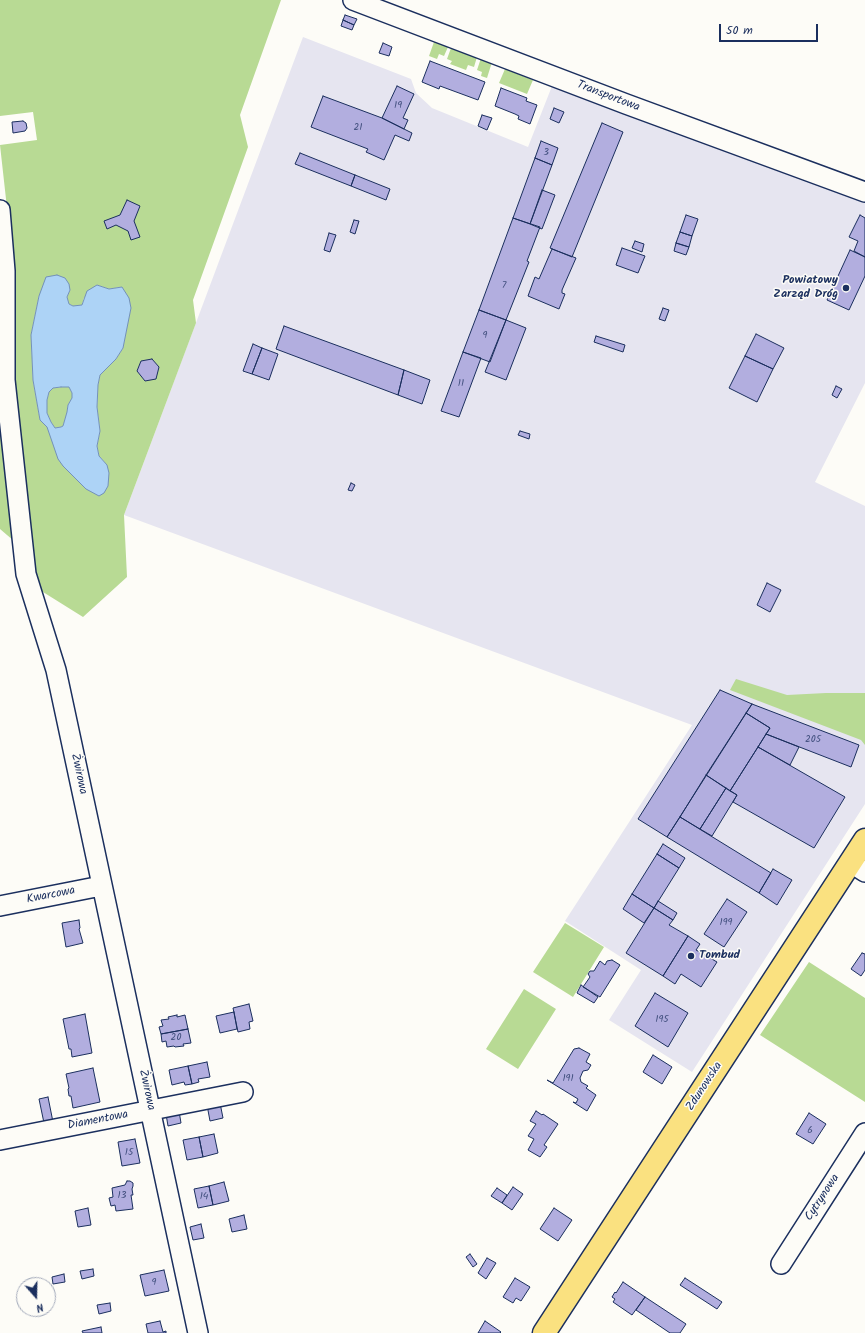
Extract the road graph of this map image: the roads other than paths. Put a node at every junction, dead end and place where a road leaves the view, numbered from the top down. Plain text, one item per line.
1 (353, 0) edge
2 (865, 192) edge
3 (0, 210) edge
4 (865, 840) edge
5 (858, 867) edge
6 (101, 886) junction
7 (0, 906) edge
8 (243, 1092) dead end
9 (151, 1110) junction
10 (865, 1133) edge
11 (0, 1140) edge
12 (780, 1264) dead end
13 (198, 1333) edge
14 (544, 1333) edge

1 - 2 street, Transportowa
3 - 6 street, Żwirowa
4 - 5 main road, Zdunowska
5 - 14 main road, Zdunowska
6 - 7 street, Kwarcowa
6 - 9 street, Żwirowa
8 - 9 street, Diamentowa
9 - 11 street, Diamentowa
9 - 13 street, Żwirowa
10 - 12 street, Cytrynowa

